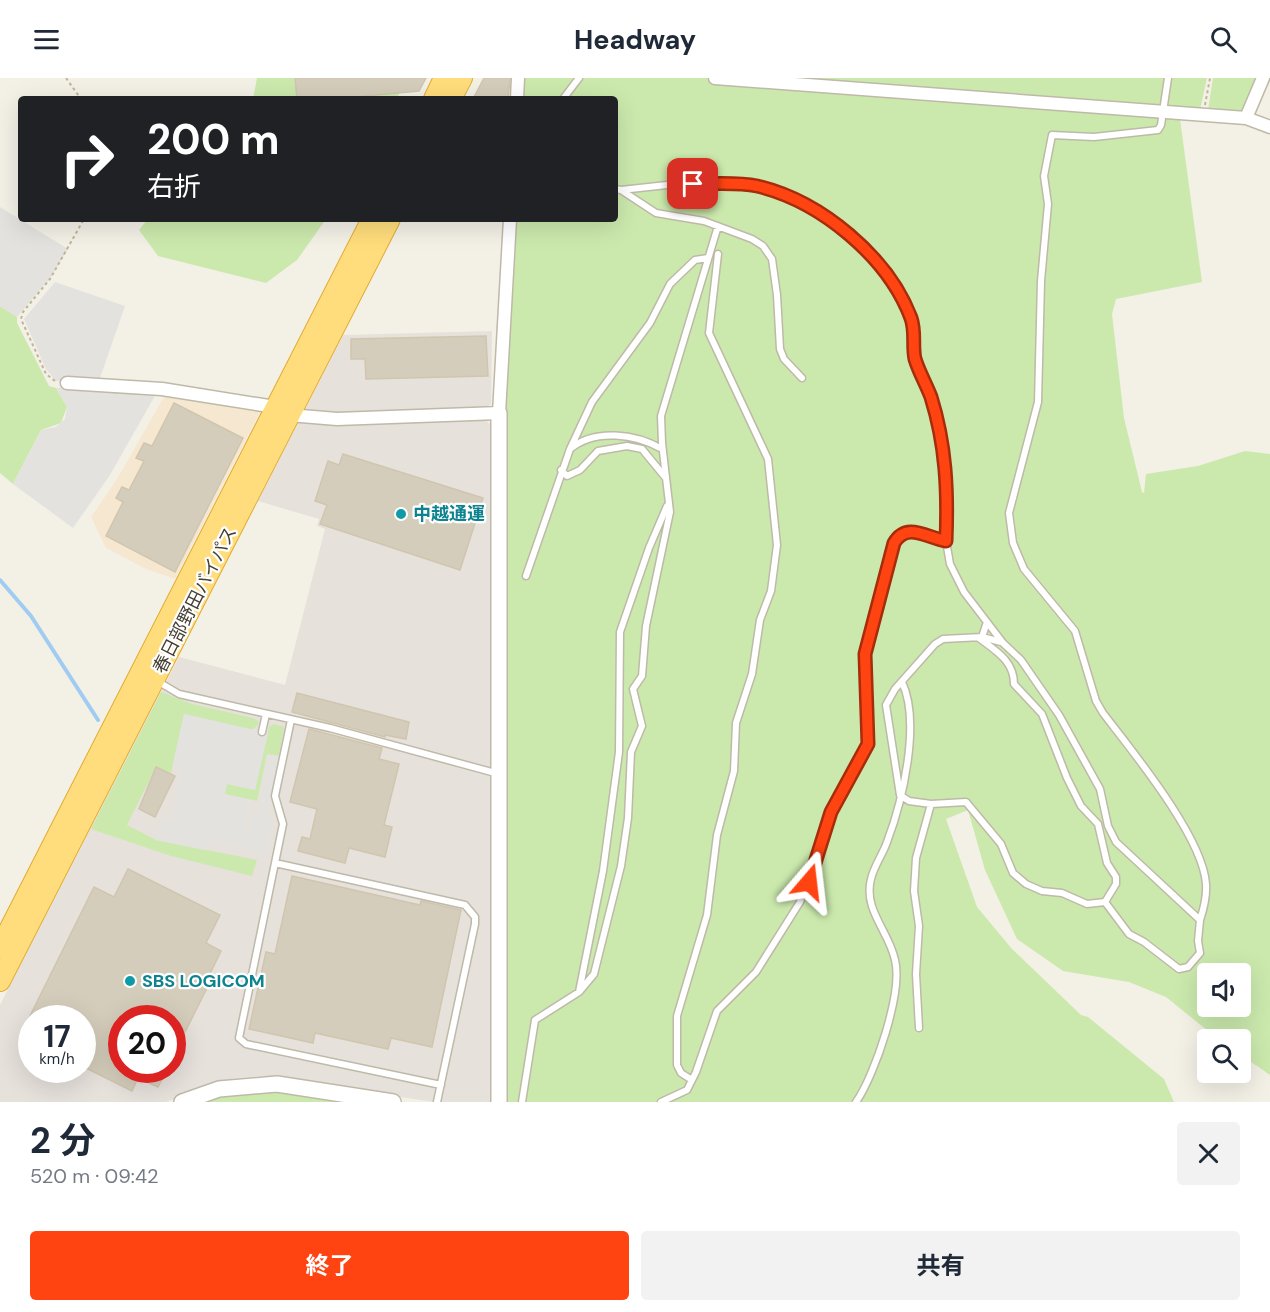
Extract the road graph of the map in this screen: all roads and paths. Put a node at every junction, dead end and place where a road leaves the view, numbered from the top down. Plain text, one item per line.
1 (66, 78) edge
2 (444, 78) edge
3 (462, 78) edge
4 (518, 78) edge
5 (579, 78) edge
6 (715, 78) edge
7 (1168, 78) edge
8 (1210, 78) edge
9 (1263, 78) edge
10 (79, 96) edge
11 (435, 96) edge
12 (453, 96) edge
13 (517, 96) edge
14 (565, 96) edge
15 (1164, 112) junction
16 (1203, 116) junction
17 (1246, 118) junction
18 (1270, 127) edge
19 (618, 190) edge
20 (82, 222) edge
21 (371, 222) edge
22 (388, 222) edge
23 (510, 222) edge
24 (718, 226) junction
25 (718, 254) dead end
26 (708, 258) junction
27 (702, 279) junction
28 (715, 282) junction
29 (802, 378) dead end
30 (67, 383) joint
31 (282, 411) junction
32 (499, 413) junction
33 (570, 449) junction
34 (662, 449) junction
35 (561, 470) junction
36 (666, 478) junction
37 (669, 503) junction
38 (946, 541) junction
39 (526, 576) dead end
40 (987, 622) junction
41 (980, 637) junction
42 (1003, 643) junction
43 (154, 680) junction
44 (902, 682) junction
45 (266, 714) junction
46 (291, 720) junction
47 (262, 732) dead end
48 (499, 774) junction
49 (900, 795) junction
50 (931, 804) junction
51 (275, 863) junction
52 (1105, 902) junction
53 (1200, 920) junction
54 (0, 948) edge
55 (0, 981) edge
56 (579, 992) junction
57 (919, 1028) dead end
58 (692, 1080) junction
59 (441, 1085) junction
60 (182, 1102) edge
61 (393, 1102) edge
62 (437, 1102) edge
63 (499, 1102) edge
64 (522, 1102) edge
65 (661, 1102) edge
66 (856, 1102) edge

1 - 10 path
2 - 11 highway
3 - 12 highway
4 - 13 street
5 - 14 lane
6 - 15 street
7 - 15 lane
8 - 16 path
9 - 17 street
15 - 16 street
15 - 53 lane
16 - 17 street
17 - 18 street
19 - 24 lane
19 - 38 lane
20 - 30 path
21 - 31 highway, 春日部野田バイパス
22 - 31 highway, 春日部野田バイパス
23 - 32 street
24 - 26 lane
24 - 29 lane
25 - 28 lane
26 - 27 lane
26 - 33 lane
27 - 28 lane
27 - 34 lane
28 - 58 lane
30 - 31 street
31 - 32 street
31 - 43 highway, 春日部野田バイパス
31 - 54 highway, 春日部野田バイパス
32 - 48 street
33 - 34 lane
33 - 35 lane
34 - 36 lane
35 - 36 lane
35 - 39 lane
36 - 37 lane
37 - 56 lane
37 - 56 lane
38 - 40 lane
38 - 58 lane
40 - 41 lane
40 - 42 lane
41 - 42 lane
41 - 44 lane
41 - 52 lane
42 - 53 lane
43 - 45 lane
43 - 55 highway, 春日部野田バイパス
44 - 49 lane
44 - 49 lane
45 - 46 lane
45 - 47 lane
46 - 48 lane
46 - 51 lane
48 - 63 street
49 - 50 lane
49 - 66 lane
50 - 52 lane
50 - 57 lane
51 - 59 lane
51 - 59 lane
52 - 53 lane
56 - 64 lane
58 - 65 lane
59 - 62 lane
60 - 61 street

